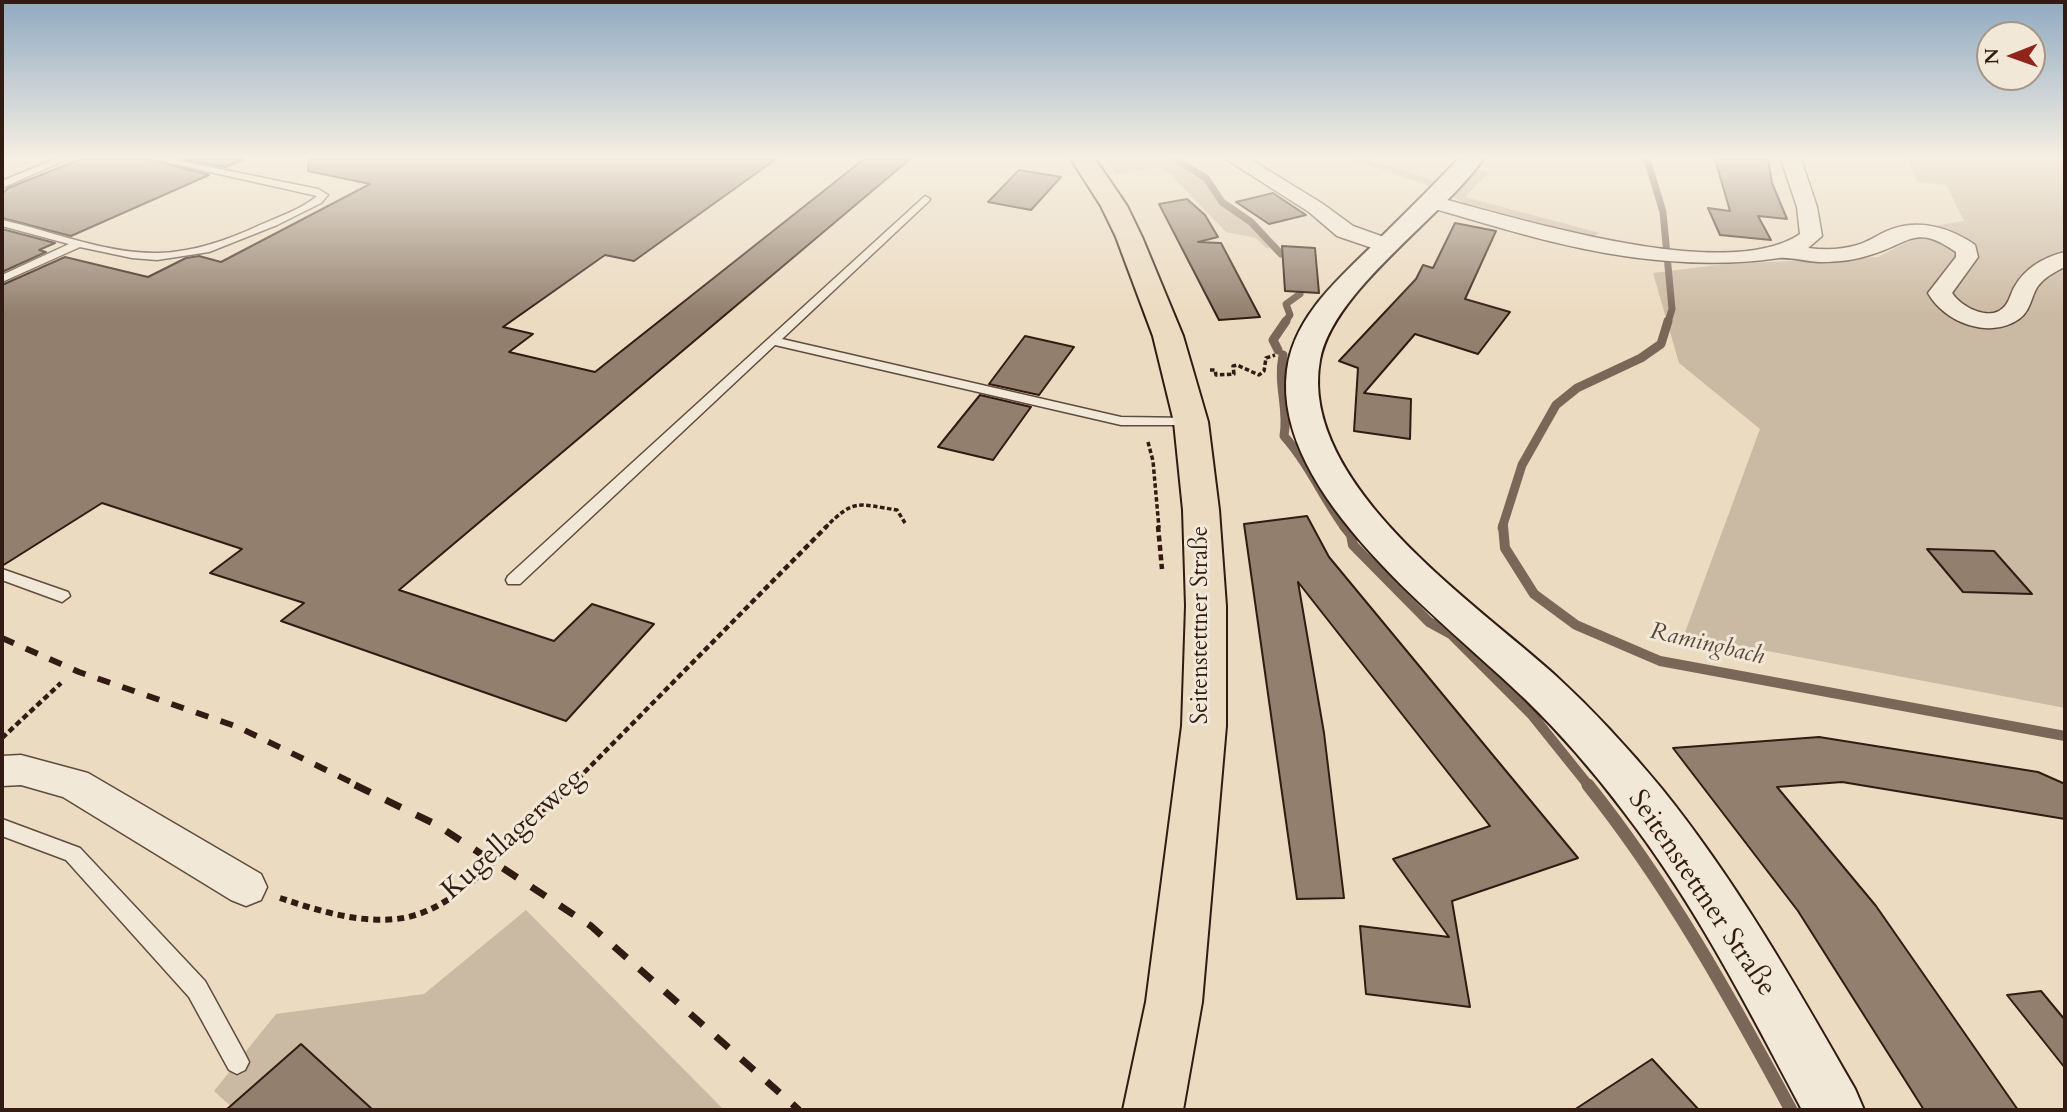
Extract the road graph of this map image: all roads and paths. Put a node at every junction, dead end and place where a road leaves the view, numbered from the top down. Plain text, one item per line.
1 (298, 211) edge
2 (912, 211) edge
3 (1116, 211) edge
4 (1320, 211) edge
5 (1423, 211) edge
6 (1466, 211) edge
7 (1808, 211) edge
8 (2, 223) edge
9 (79, 243) junction
10 (1388, 246) junction
11 (1785, 252) junction
12 (2065, 259) edge
13 (2, 279) edge
14 (772, 340) junction
15 (1283, 352) dead end
16 (1216, 375) dead end
17 (1142, 421) junction
18 (1191, 422) junction
19 (905, 523) dead end
20 (1163, 569) dead end
21 (2, 574) edge
22 (514, 580) dead end
23 (62, 596) dead end
24 (61, 683) dead end
25 (2, 738) edge
26 (2, 771) edge
27 (2, 827) edge
28 (246, 887) joint
29 (237, 1062) dead end
30 (1153, 1110) edge
31 (1834, 1110) edge

1 - 9 lane
2 - 14 lane
3 - 18 main road, Seitenstettner Straße
4 - 10 street
5 - 10 main road, Seitenstettner Straße
6 - 11 street
7 - 11 street
8 - 9 lane
9 - 13 lane
10 - 31 main road, Seitenstettner Straße
11 - 12 street
14 - 17 lane
14 - 22 lane
15 - 16 path
17 - 18 lane
17 - 20 path
18 - 30 main road, Seitenstettner Straße
19 - 28 path, Kugellagerweg
21 - 23 lane
24 - 25 path
26 - 28 street
27 - 29 lane

